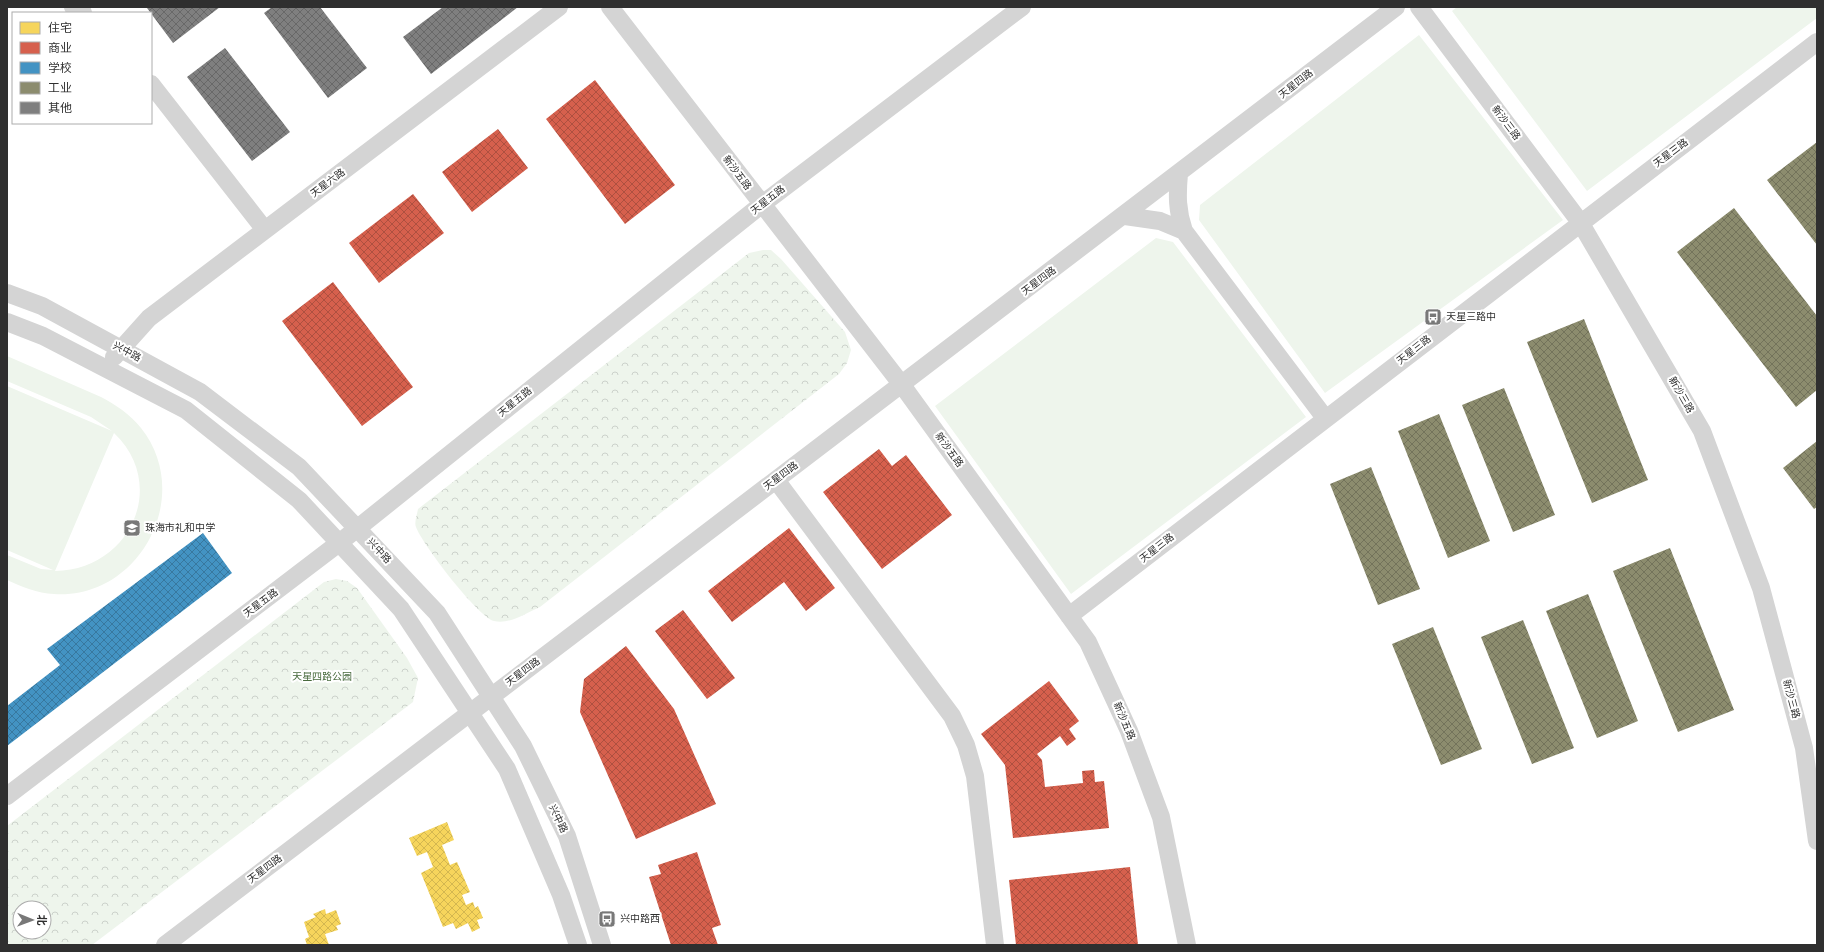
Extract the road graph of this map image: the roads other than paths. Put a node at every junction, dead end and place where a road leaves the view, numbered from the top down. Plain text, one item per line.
1 (559, 7) edge
2 (610, 7) edge
3 (1021, 7) edge
4 (1396, 7) edge
5 (1419, 7) edge
6 (1817, 42) edge
7 (152, 85) edge
8 (1179, 174) junction
9 (761, 204) junction
10 (1125, 216) junction
11 (1580, 222) junction
12 (265, 230) junction
13 (1184, 231) junction
14 (7, 293) edge
15 (7, 322) edge
16 (120, 348) junction
17 (106, 369) junction
18 (902, 385) junction
19 (1325, 418) junction
20 (776, 480) junction
21 (357, 528) junction
22 (339, 543) junction
23 (1069, 616) junction
24 (491, 696) junction
25 (469, 713) junction
26 (7, 796) edge
27 (1817, 841) edge
28 (165, 945) edge
29 (578, 945) edge
30 (602, 945) edge
31 (995, 945) edge
32 (1187, 945) edge

1 - 12 street, 天星六路
2 - 9 street, 新沙五路
3 - 9 street, 天星五路
4 - 8 street, 天星四路
5 - 11 street, 新沙三路
6 - 11 street, 天星三路
7 - 12 street
8 - 10 street, 天星四路
8 - 13 street
9 - 18 street, 新沙五路
9 - 21 street, 天星五路
10 - 13 street
10 - 18 street, 天星四路
11 - 19 street, 天星三路
11 - 27 street, 新沙三路
12 - 16 street, 天星六路
13 - 19 street
14 - 16 street, 兴中路
15 - 17 street
16 - 17 street, 天星六路
16 - 21 street, 兴中路
17 - 22 street
18 - 20 street, 天星四路
18 - 23 street, 新沙五路
19 - 23 street, 天星三路
20 - 24 street, 天星四路
20 - 31 street
21 - 22 street, 天星五路
21 - 24 street, 兴中路
22 - 25 street
22 - 26 street, 天星五路
23 - 32 street, 新沙五路
24 - 25 street, 天星四路
24 - 30 street, 兴中路
25 - 28 street, 天星四路
25 - 29 street

